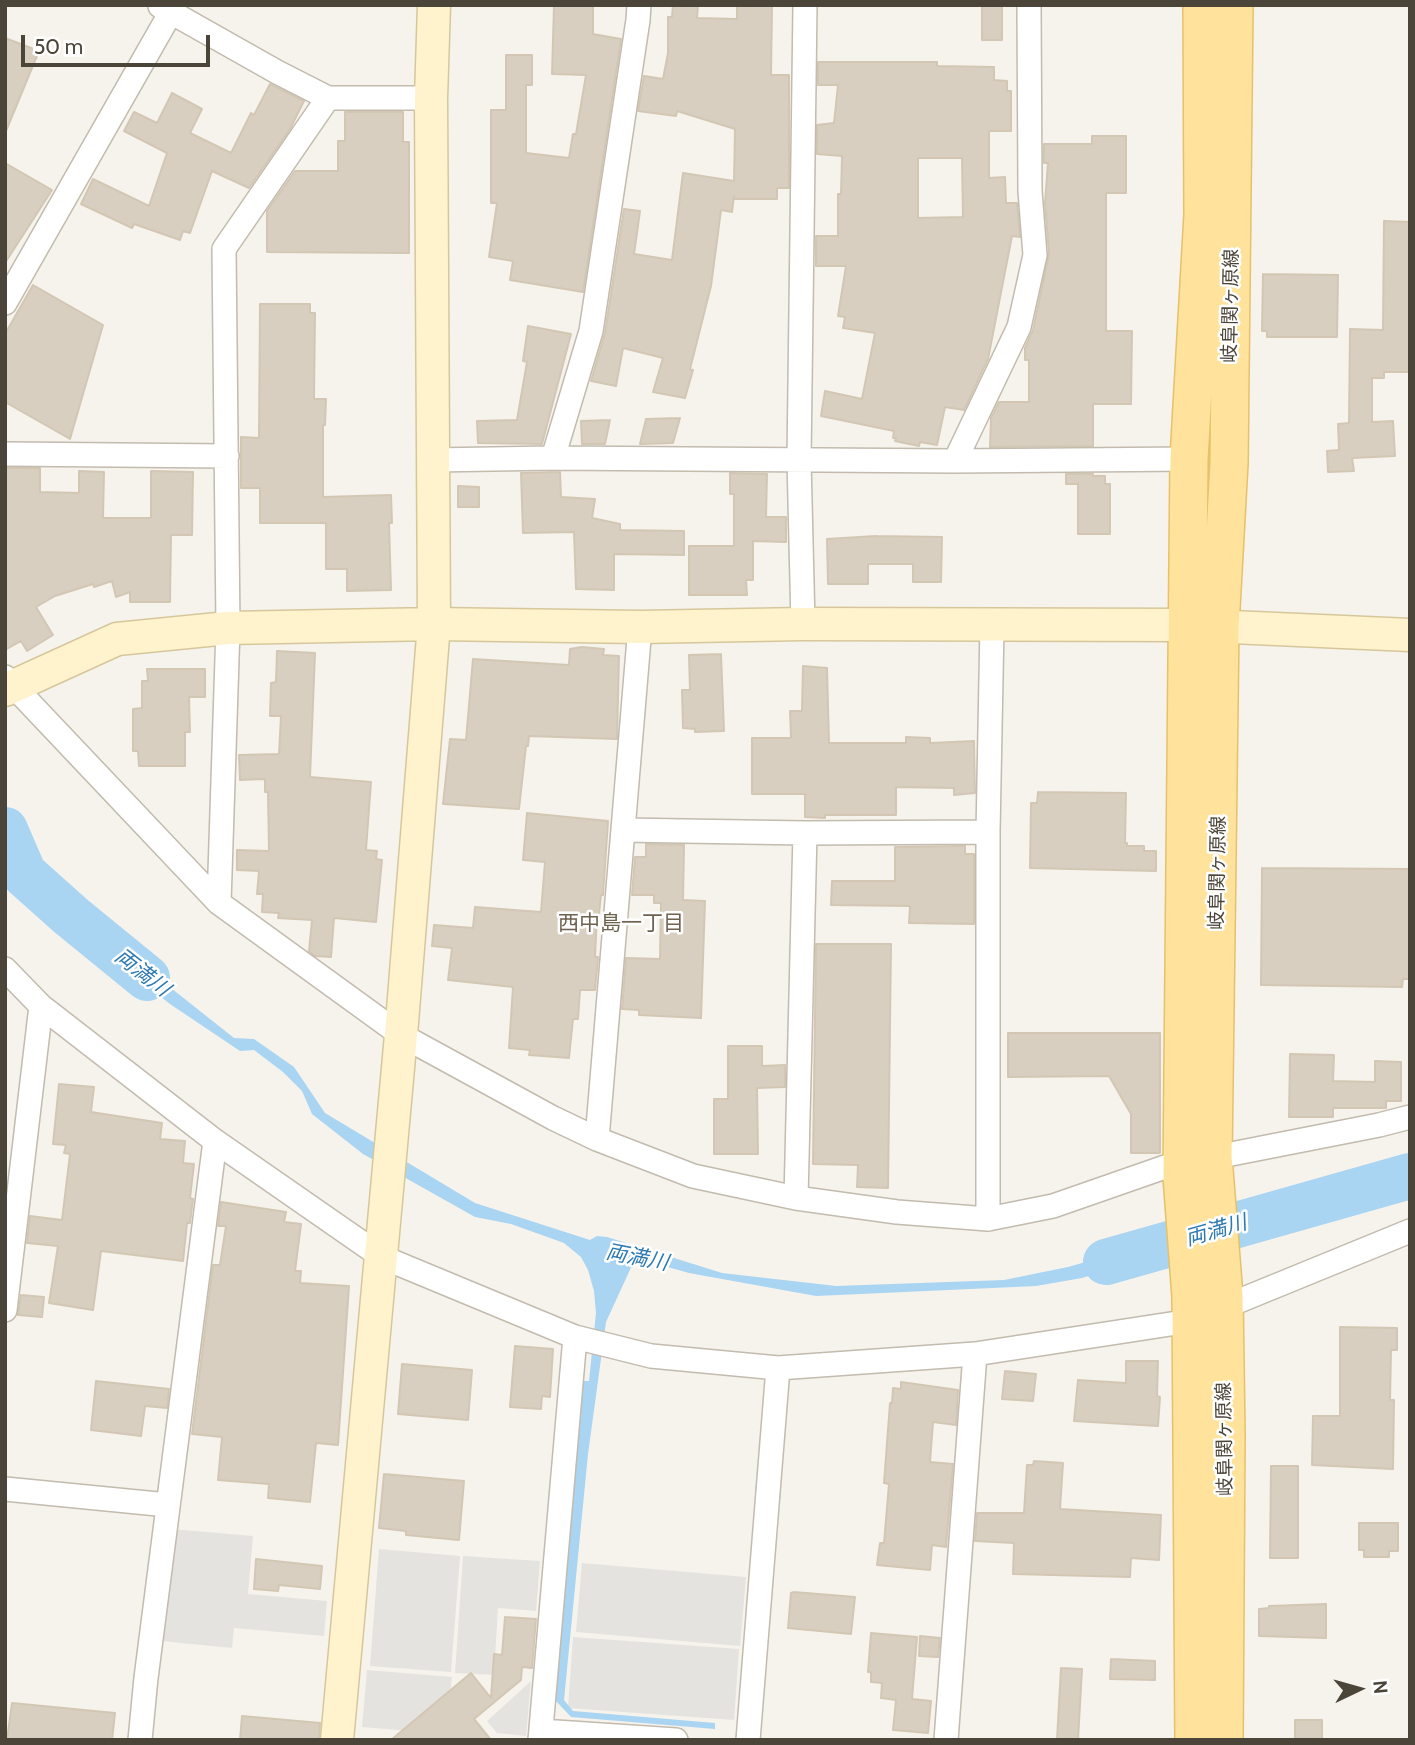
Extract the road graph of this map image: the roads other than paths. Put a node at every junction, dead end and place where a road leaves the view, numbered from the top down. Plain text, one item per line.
1 (434, 5) edge
2 (639, 5) edge
3 (805, 5) edge
4 (1029, 5) edge
5 (1202, 5) edge
6 (1234, 5) edge
7 (168, 8) edge
8 (328, 97) junction
9 (431, 98) junction
10 (5, 303) edge
11 (6, 452) edge
12 (227, 456) junction
13 (553, 458) junction
14 (1189, 459) junction
15 (433, 460) junction
16 (799, 460) junction
17 (955, 461) junction
18 (434, 624) junction
19 (803, 624) junction
20 (992, 626) junction
21 (1204, 626) junction
22 (640, 627) junction
23 (228, 628) junction
24 (1410, 635) edge
25 (8, 684) edge
26 (623, 830) junction
27 (988, 832) junction
28 (805, 833) junction
29 (219, 903) junction
30 (5, 969) edge
31 (41, 1006) junction
32 (401, 1035) junction
33 (1410, 1117) edge
34 (597, 1139) junction
35 (215, 1141) junction
36 (1198, 1168) junction
37 (796, 1198) junction
38 (988, 1219) junction
39 (1410, 1231) edge
40 (383, 1243) junction
41 (1207, 1306) junction
42 (5, 1310) edge
43 (575, 1337) junction
44 (975, 1354) junction
45 (778, 1368) junction
46 (5, 1489) edge
47 (168, 1505) junction
48 (541, 1735) edge
49 (140, 1740) edge
50 (337, 1740) edge
51 (677, 1740) edge
52 (748, 1740) edge
53 (946, 1740) edge
54 (1194, 1740) edge
55 (1224, 1740) edge

1 - 9 street
2 - 13 street
3 - 16 street
4 - 17 street
5 - 14 main road, 岐阜関ヶ原線
6 - 21 main road, 岐阜関ヶ原線
7 - 8 street
7 - 10 street
8 - 9 street
8 - 12 street
9 - 15 street
11 - 12 street
12 - 23 street
13 - 15 street
13 - 16 street
14 - 17 street
14 - 21 main road, 岐阜関ヶ原線
15 - 18 street
16 - 17 street
16 - 19 street
18 - 22 street
18 - 23 street
18 - 32 street
19 - 20 street
19 - 22 street
20 - 21 street
20 - 27 street
21 - 24 street
21 - 36 main road, 岐阜関ヶ原線
22 - 26 street
23 - 25 street
23 - 29 street
25 - 29 street
26 - 28 street
26 - 34 street
27 - 28 street
27 - 38 street
28 - 37 street
29 - 32 street
30 - 31 street
31 - 35 street
31 - 42 street
32 - 34 street
32 - 40 street
33 - 36 street
34 - 37 street
35 - 40 street
35 - 47 street
36 - 38 street
36 - 41 main road, 岐阜関ヶ原線
37 - 38 street
39 - 41 street
40 - 43 street
40 - 50 street
41 - 44 street
41 - 54 main road, 岐阜関ヶ原線
41 - 55 main road, 岐阜関ヶ原線
43 - 45 street
43 - 48 street
44 - 45 street
44 - 53 street
45 - 52 street
46 - 47 street
47 - 49 street
48 - 51 street

